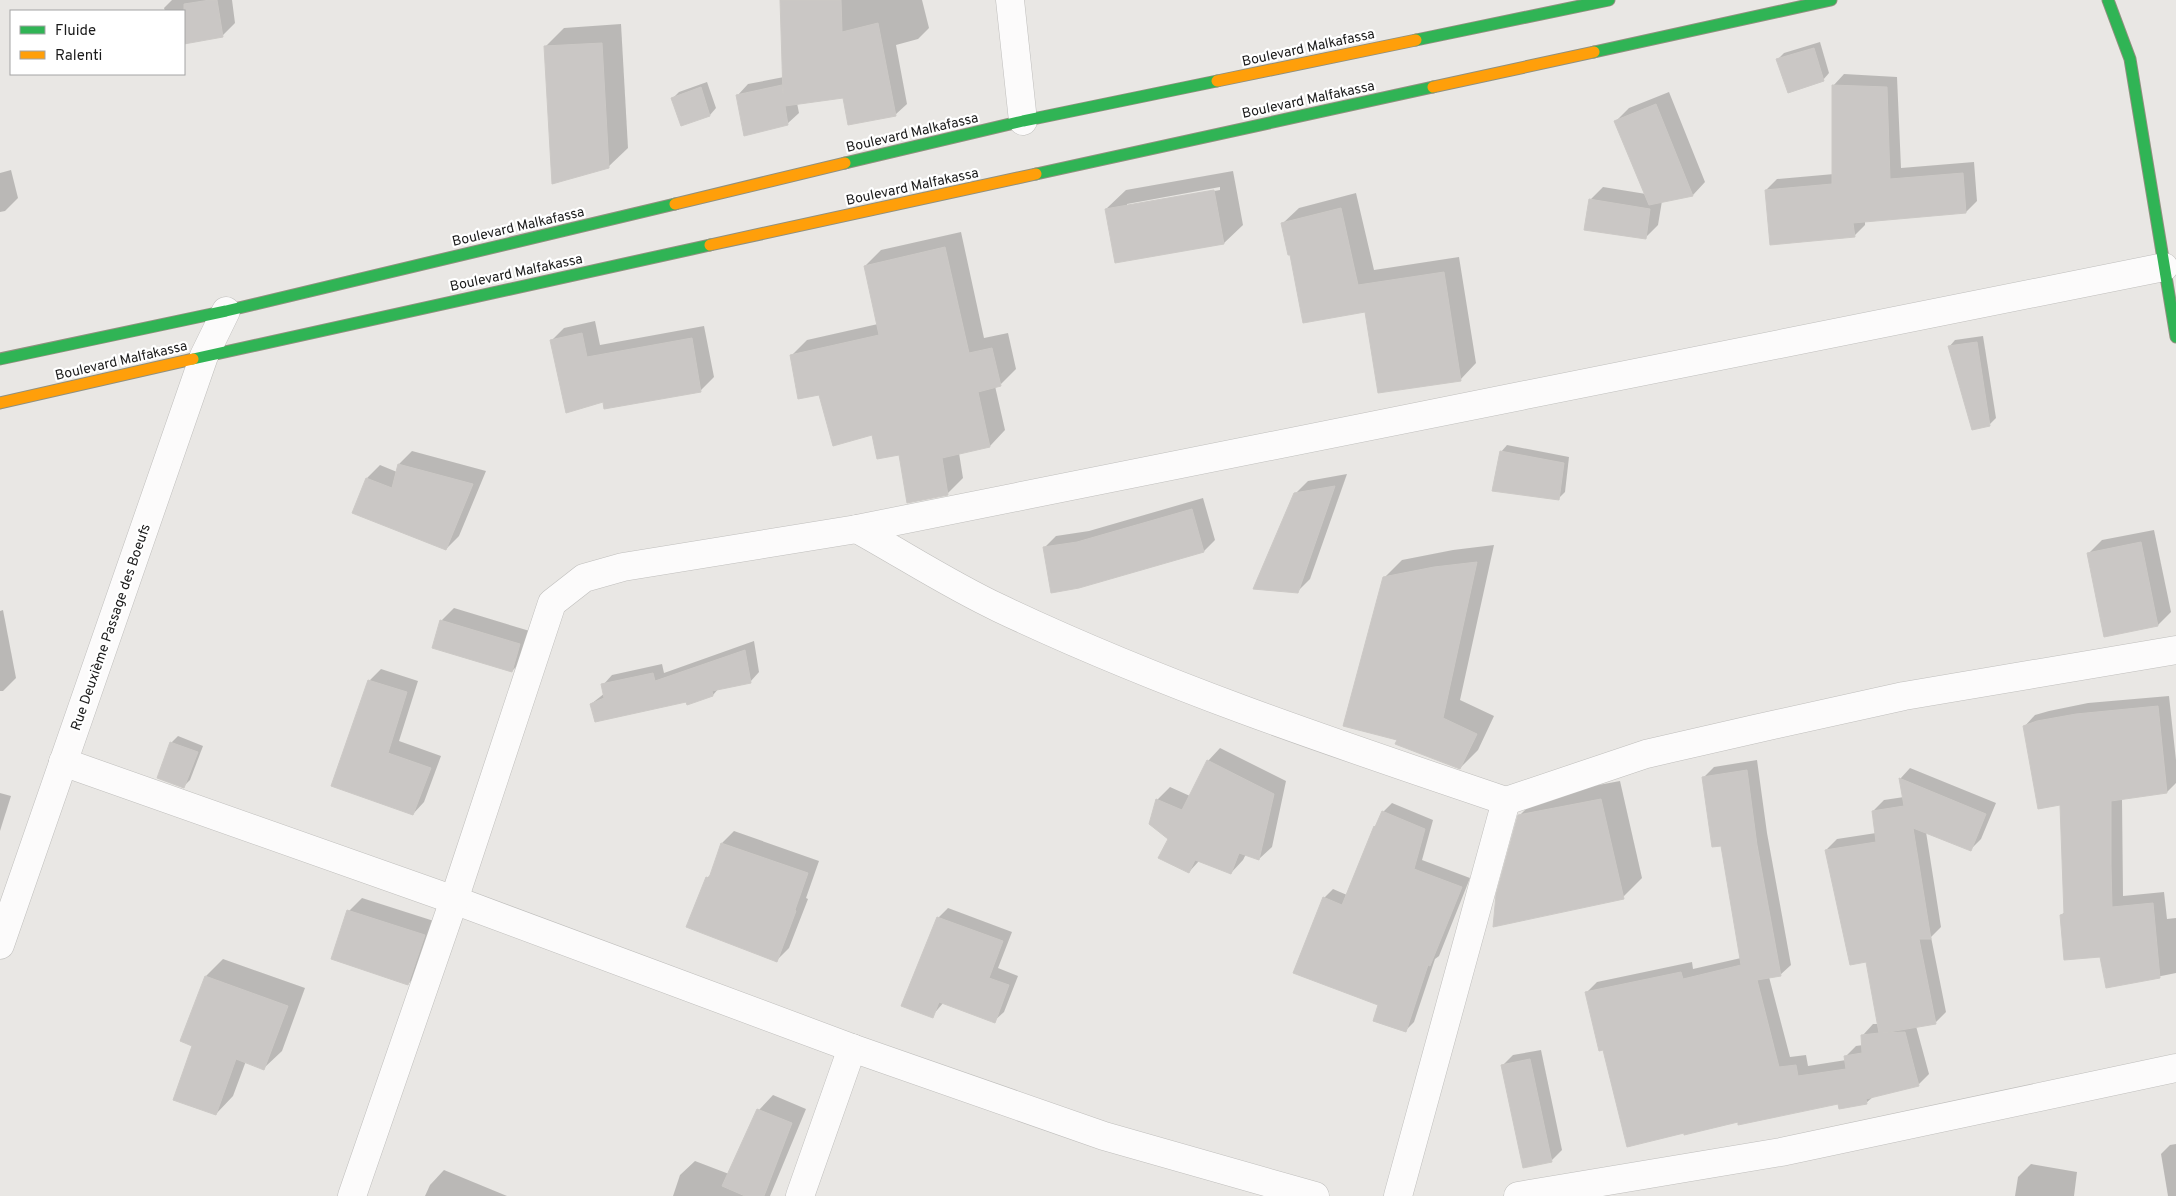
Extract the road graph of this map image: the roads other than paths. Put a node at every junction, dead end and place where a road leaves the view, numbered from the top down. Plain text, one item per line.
1 (1010, 0) edge
2 (1609, 0) edge
3 (1831, 0) edge
4 (2108, 0) edge
5 (1023, 120) junction
6 (2164, 268) junction
7 (226, 311) junction
8 (2176, 337) edge
9 (204, 356) junction
10 (0, 359) edge
11 (0, 403) edge
12 (857, 529) junction
13 (2176, 650) edge
14 (63, 762) junction
15 (1506, 801) junction
16 (454, 900) junction
17 (0, 945) edge
18 (852, 1048) junction
19 (2176, 1068) edge
20 (352, 1196) edge
21 (800, 1196) edge
22 (1316, 1196) edge
23 (1398, 1196) edge
24 (1518, 1196) edge

1 - 5 street
2 - 5 main road, Boulevard Malkafassa
3 - 9 main road, Boulevard Malfakassa
4 - 6 main road
5 - 7 main road, Boulevard Malkafassa
6 - 8 main road
6 - 12 street
7 - 9 street, Rue Deuxième Passage des Boeufs
7 - 10 main road, Boulevard Malfakassa
9 - 11 main road, Boulevard Malfakassa
9 - 14 street, Rue Deuxième Passage des Boeufs
12 - 15 street
12 - 16 street
13 - 15 street
14 - 16 street
14 - 17 street, Rue Deuxième Passage des Boeufs
15 - 23 street
16 - 18 street
16 - 20 street
18 - 21 street
18 - 22 street
19 - 24 street

